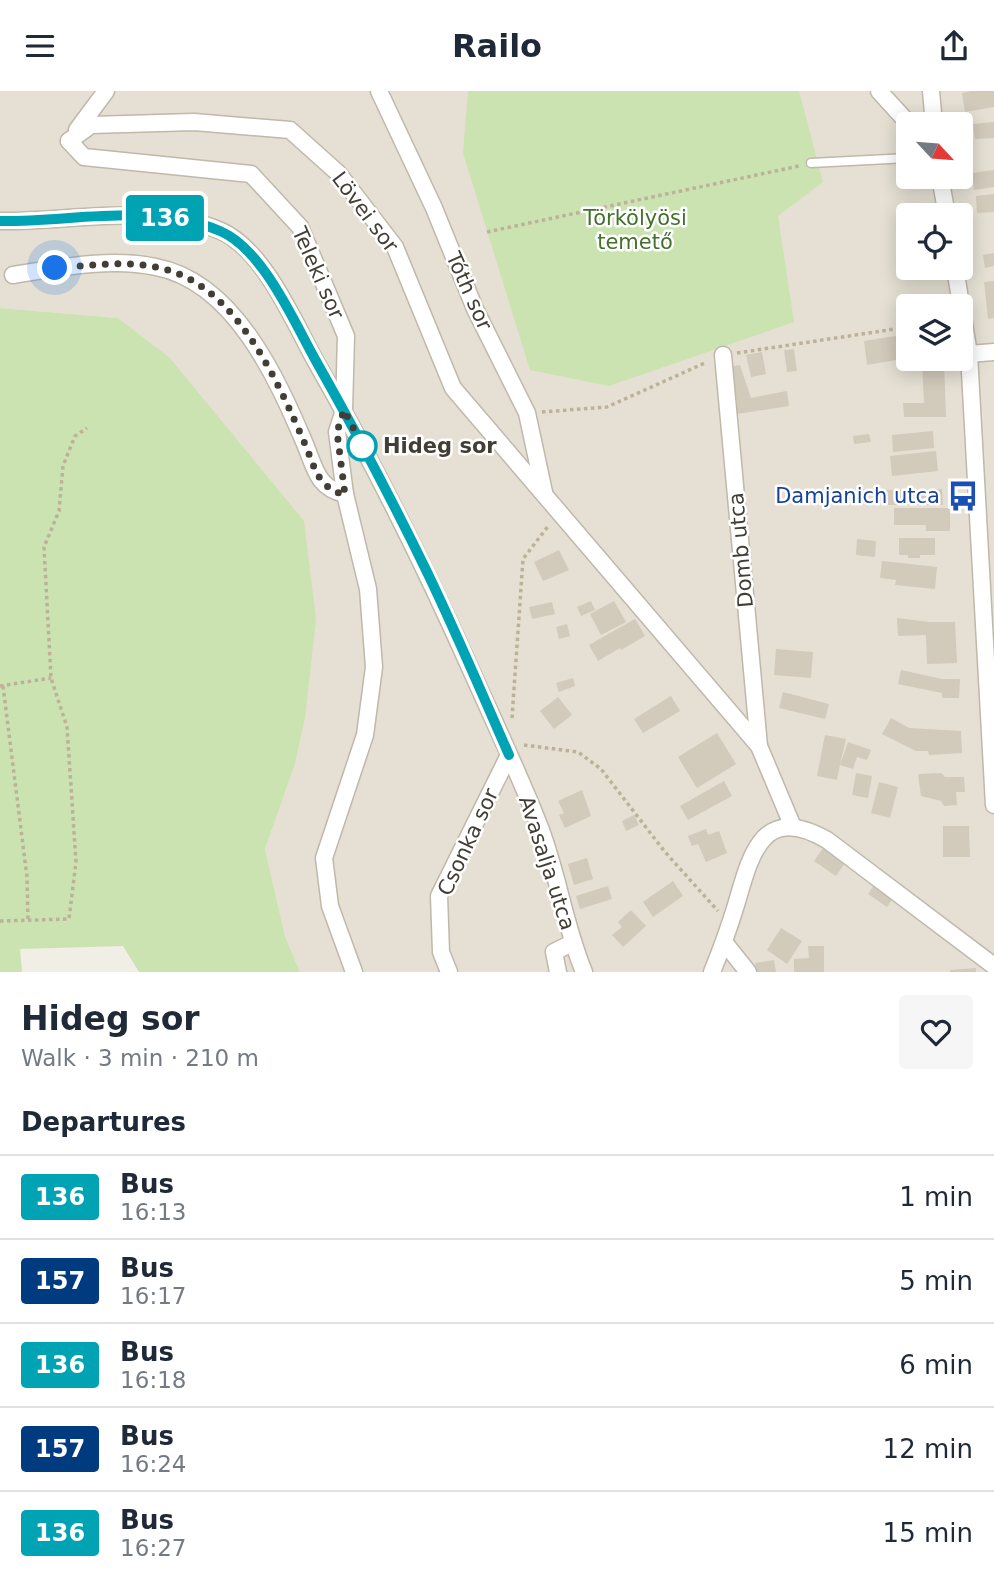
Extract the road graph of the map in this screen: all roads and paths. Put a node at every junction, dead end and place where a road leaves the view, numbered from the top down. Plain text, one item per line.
1 (106, 91) edge
2 (379, 91) edge
3 (879, 91) edge
4 (931, 91) edge
5 (898, 112) edge
6 (933, 112) edge
7 (69, 141) junction
8 (896, 159) edge
9 (811, 163) joint
10 (0, 221) edge
11 (487, 232) dead end
12 (13, 275) dead end
13 (994, 352) edge
14 (973, 354) edge
15 (723, 355) dead end
16 (970, 371) edge
17 (344, 410) junction
18 (87, 428) dead end
19 (345, 495) junction
20 (544, 495) junction
21 (559, 512) junction
22 (51, 678) junction
23 (1, 686) edge
24 (524, 745) dead end
25 (759, 745) junction
26 (509, 755) junction
27 (994, 805) edge
28 (793, 827) junction
29 (28, 920) junction
30 (0, 922) edge
31 (730, 925) junction
32 (724, 942) junction
33 (572, 943) junction
34 (994, 966) edge
35 (354, 972) edge
36 (449, 972) edge
37 (558, 972) edge
38 (584, 972) edge
39 (712, 972) edge
40 (748, 972) edge

1 - 7 street
2 - 20 street, Tóth sor
3 - 5 street
4 - 6 street
7 - 17 street, Teleki sor
7 - 20 street, Lövei sor
8 - 9 lane
9 - 11 path
10 - 17 street
12 - 19 street
13 - 14 street
15 - 25 street, Domb utca
16 - 27 street
17 - 19 street, Teleki sor
17 - 26 street
18 - 22 path
19 - 35 street, Teleki sor
20 - 21 street, Domb utca
21 - 25 street, Domb utca
21 - 26 path
22 - 23 path
22 - 29 path
23 - 29 path
24 - 31 path
25 - 28 street, Domb utca
26 - 33 street, Avasalja utca
26 - 36 street, Csonka sor
28 - 31 street
28 - 34 street
29 - 30 path
31 - 32 street
32 - 39 street
32 - 40 street
33 - 37 street
33 - 38 street, Avasalja utca

